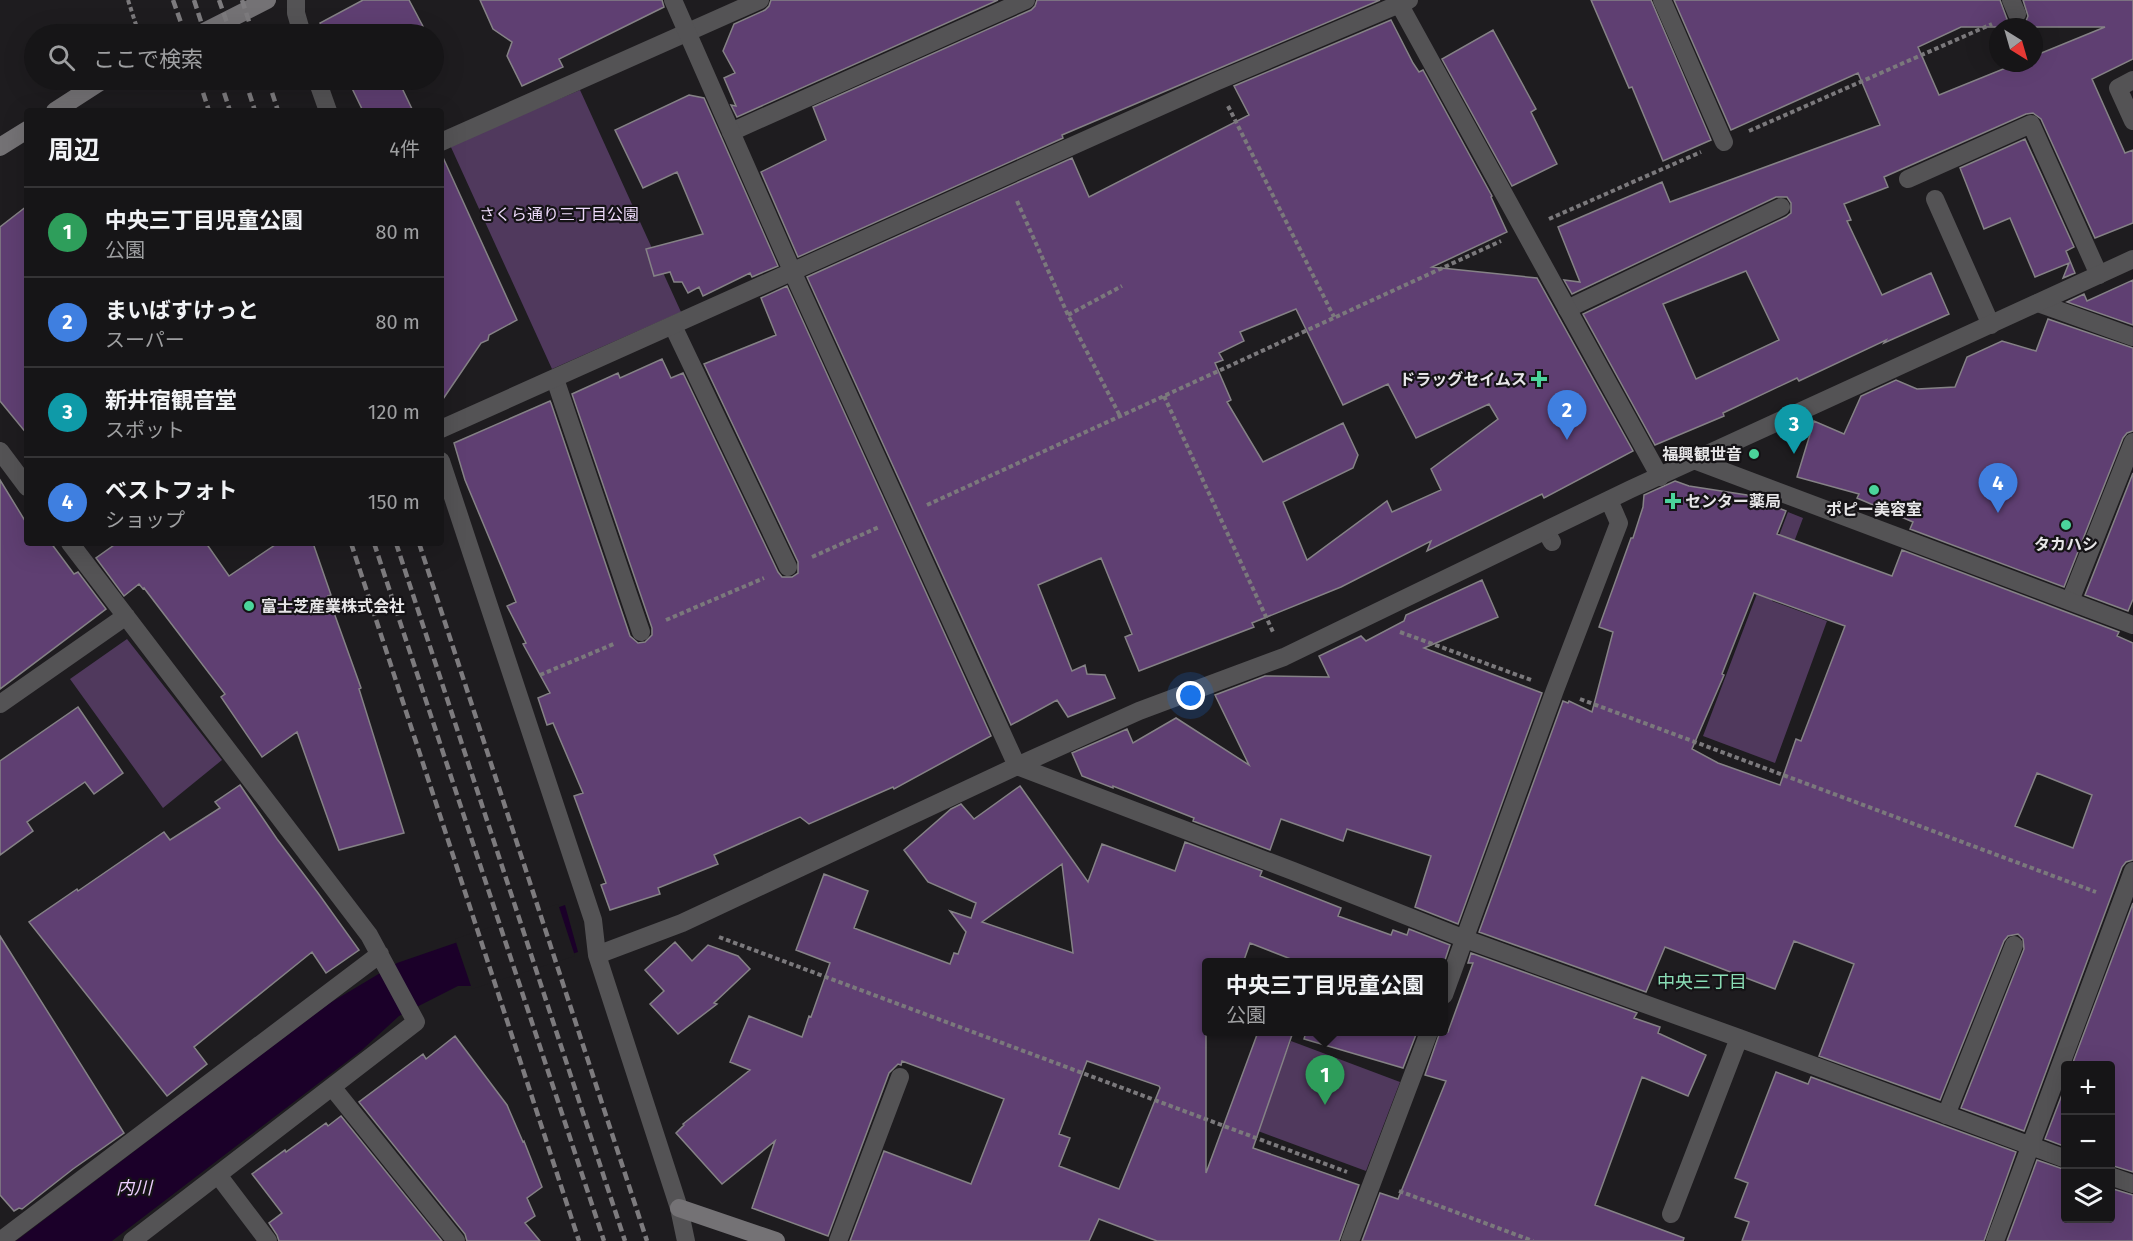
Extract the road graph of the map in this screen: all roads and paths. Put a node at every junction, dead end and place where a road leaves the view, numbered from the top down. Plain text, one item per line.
1 (128, 0) edge
2 (267, 0) edge
3 (296, 0) edge
4 (673, 0) edge
5 (760, 0) edge
6 (1026, 0) edge
7 (1662, 0) edge
8 (1402, 2) edge
9 (2014, 7) edge
10 (136, 24) edge
11 (220, 24) edge
12 (300, 24) edge
13 (687, 32) junction
14 (2133, 80) edge
15 (1215, 81) junction
16 (88, 90) edge
17 (321, 90) edge
18 (60, 108) edge
19 (327, 108) edge
20 (2133, 121) edge
21 (24, 131) edge
22 (731, 132) junction
23 (444, 141) edge
24 (1724, 142) junction
25 (0, 147) edge
26 (1005, 175) junction
27 (1908, 179) dead end
28 (1935, 199) dead end
29 (1781, 207) dead end
30 (1524, 230) junction
31 (2133, 259) edge
32 (793, 273) junction
33 (2098, 275) junction
34 (1122, 286) dead end
35 (2038, 303) junction
36 (1567, 309) junction
37 (1068, 315) junction
38 (1334, 318) junction
39 (1991, 325) junction
40 (673, 326) junction
41 (2133, 337) edge
42 (555, 379) junction
43 (1164, 396) junction
44 (1120, 416) junction
45 (444, 428) edge
46 (2133, 442) edge
47 (0, 452) edge
48 (1694, 460) junction
49 (444, 470) edge
50 (1659, 477) junction
51 (24, 483) edge
52 (1609, 500) junction
53 (903, 516) junction
54 (72, 546) edge
55 (788, 567) junction
56 (2070, 601) junction
57 (1374, 614) junction
58 (126, 616) junction
59 (2133, 625) edge
60 (641, 632) junction
61 (1284, 657) junction
62 (516, 686) junction
63 (1556, 690) junction
64 (0, 704) edge
65 (1017, 766) junction
66 (2133, 871) edge
67 (2122, 901) junction
68 (682, 923) junction
69 (1465, 939) junction
70 (2014, 945) dead end
71 (597, 955) junction
72 (384, 960) junction
73 (1448, 982) edge
74 (1427, 1036) edge
75 (1739, 1038) junction
76 (900, 1077) dead end
77 (332, 1087) junction
78 (1946, 1115) junction
79 (2031, 1146) junction
80 (2061, 1157) edge
81 (218, 1174) junction
82 (2115, 1178) edge
83 (1372, 1181) junction
84 (2133, 1184) edge
85 (679, 1208) junction
86 (1671, 1214) dead end
87 (0, 1241) edge
88 (132, 1241) edge
89 (268, 1241) edge
90 (456, 1241) edge
91 (686, 1241) edge
92 (776, 1241) edge
93 (838, 1241) edge
94 (1350, 1241) edge
95 (1533, 1241) edge
96 (1995, 1241) edge

1 - 10 path
2 - 11 street
3 - 12 street
4 - 13 street
5 - 13 street
6 - 22 street
7 - 24 street
8 - 15 street
8 - 30 street
9 - 24 path
13 - 22 street
13 - 23 street
14 - 20 street
15 - 26 street
15 - 38 path
16 - 18 street
17 - 19 street
21 - 25 street
22 - 32 street
24 - 30 path
26 - 32 street
26 - 37 path
27 - 33 street
28 - 39 street
29 - 36 street
30 - 36 street
30 - 38 path
31 - 33 street
32 - 40 street
32 - 53 street
33 - 35 street
34 - 37 path
35 - 39 street
35 - 41 street
36 - 50 street
37 - 44 path
38 - 43 path
39 - 48 street
40 - 42 street
40 - 55 street
42 - 45 street
42 - 60 street
43 - 44 path
43 - 61 path
44 - 53 path
46 - 56 street
47 - 51 street
48 - 50 street
48 - 56 street
49 - 62 street
50 - 52 street
52 - 57 street
52 - 63 street
53 - 55 path
53 - 65 street
54 - 58 street
55 - 60 path
56 - 59 street
57 - 61 street
57 - 63 path
58 - 64 street
58 - 72 street
60 - 62 path
61 - 65 street
62 - 71 street
63 - 67 path
63 - 69 street
65 - 68 street
65 - 69 street
66 - 67 street
67 - 79 street
68 - 71 street
68 - 83 path
69 - 73 street
69 - 75 street
70 - 78 street
71 - 85 street
72 - 77 street
72 - 87 street
74 - 83 street
75 - 78 street
75 - 86 street
76 - 93 street
77 - 81 street
77 - 90 street
78 - 79 street
79 - 80 street
79 - 96 street
81 - 88 street
81 - 89 street
82 - 84 street
83 - 94 street
83 - 95 path
85 - 91 street
85 - 92 street

